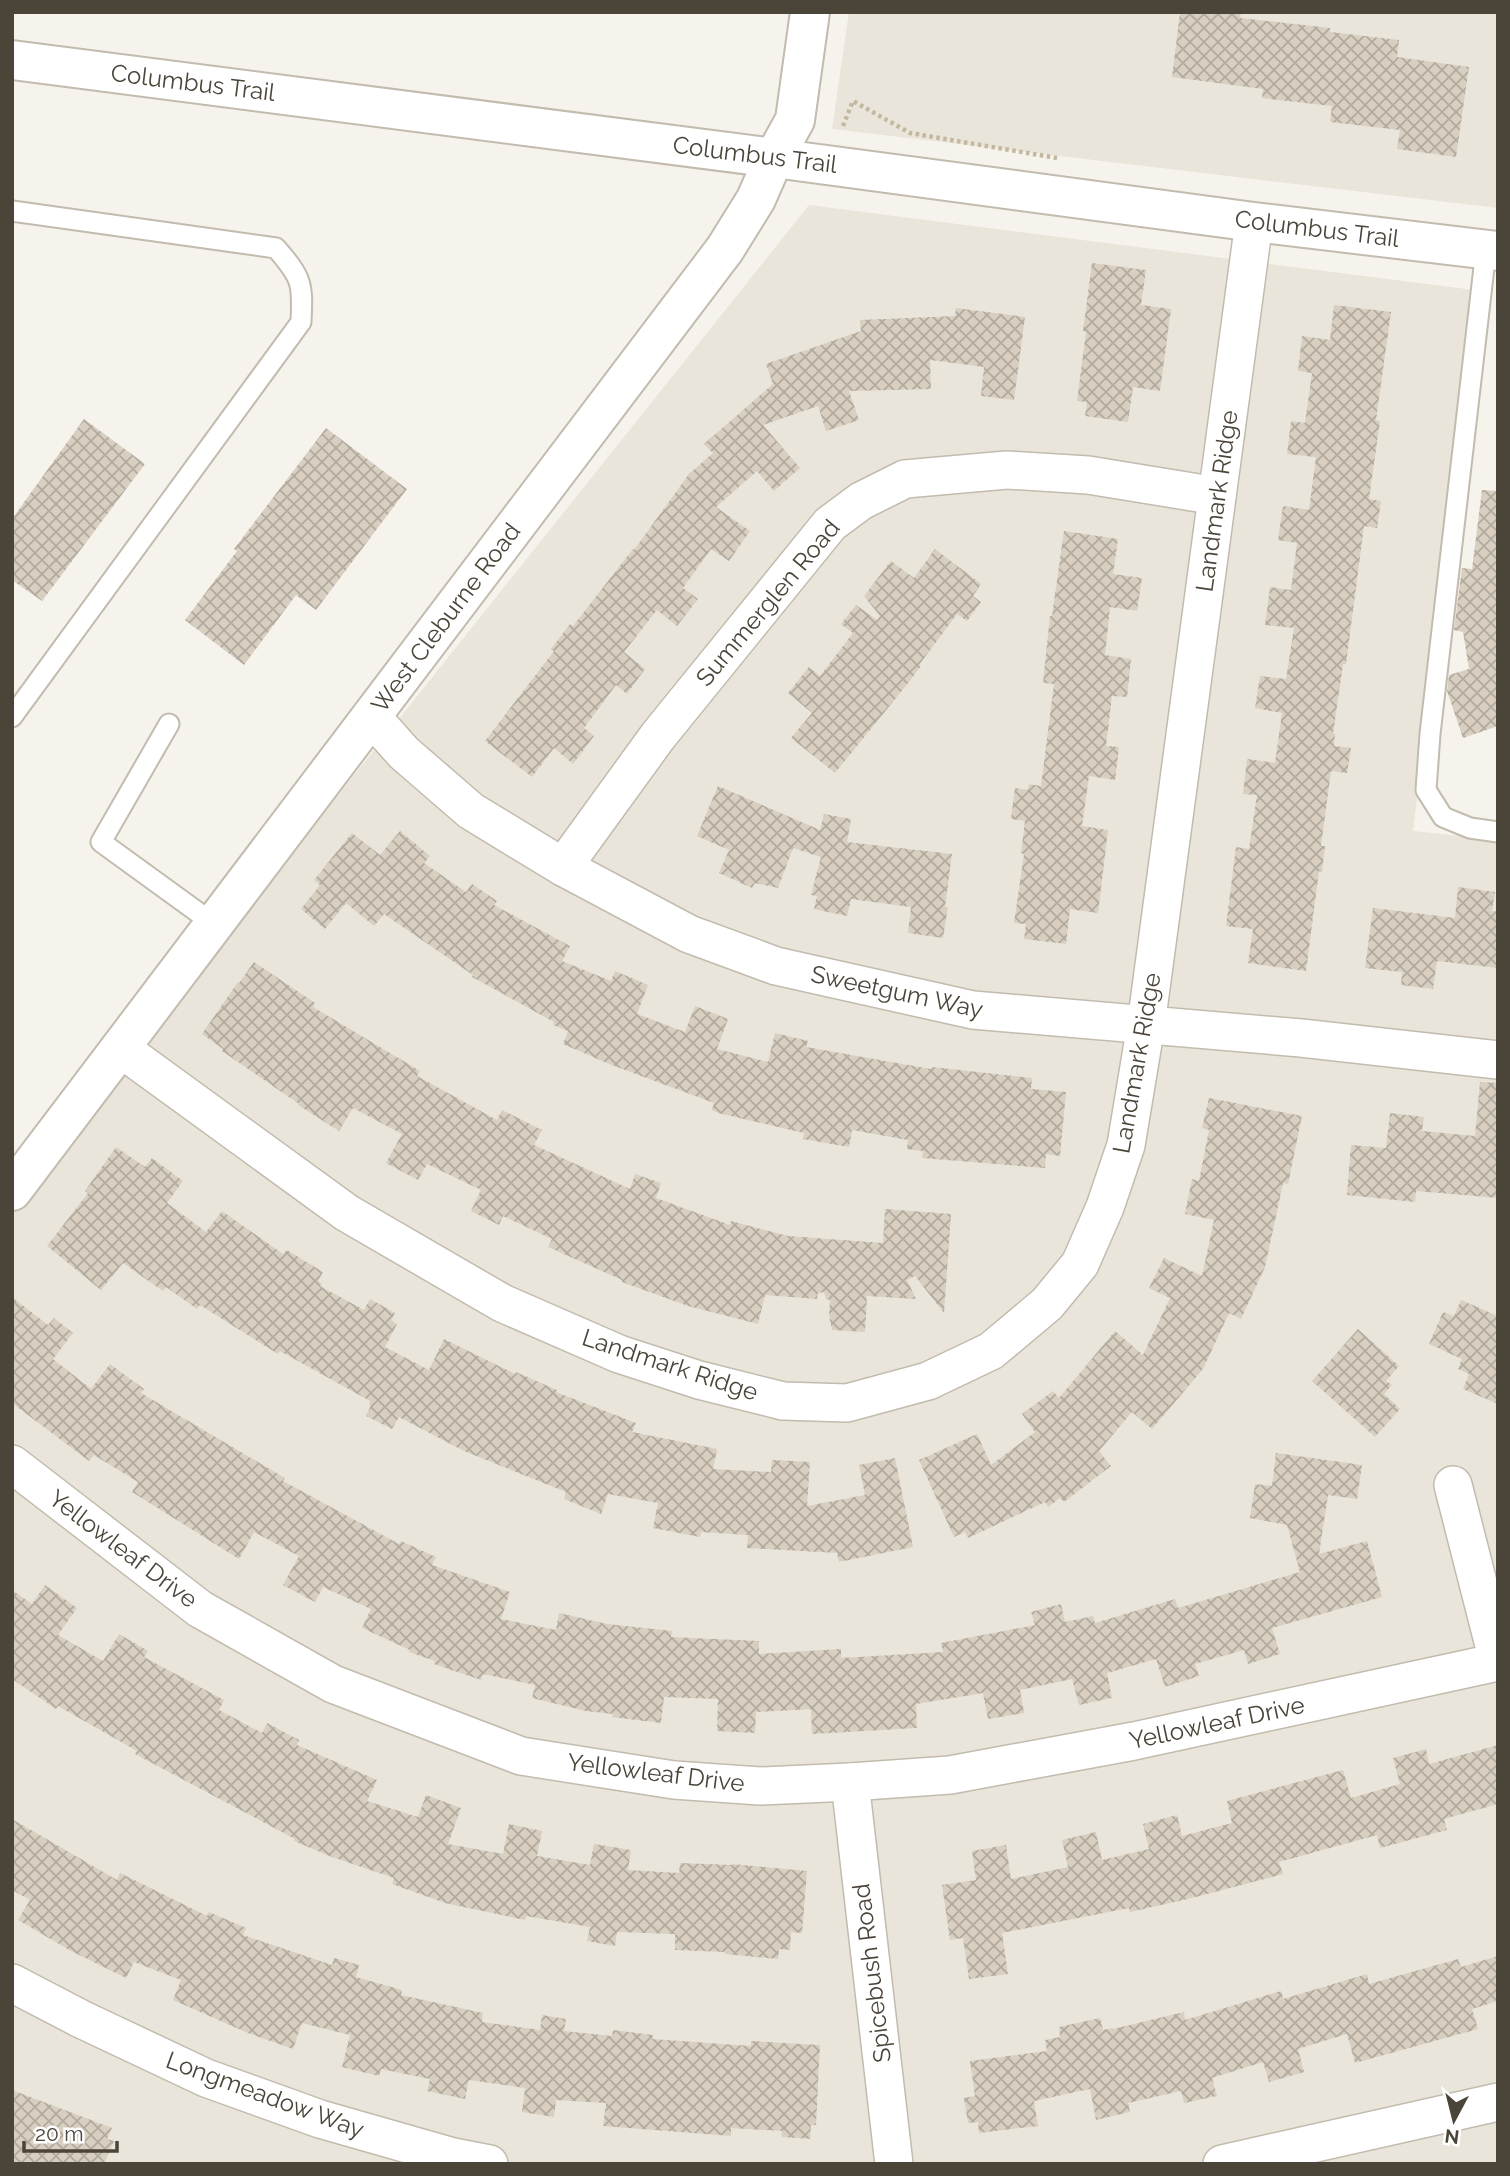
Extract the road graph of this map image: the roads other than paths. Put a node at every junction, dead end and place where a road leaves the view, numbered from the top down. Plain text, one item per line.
1 (810, 12) edge
2 (12, 60) edge
3 (774, 158) junction
4 (12, 211) edge
5 (1254, 222) junction
6 (1492, 250) edge
7 (1217, 496) junction
8 (372, 716) junction
9 (12, 717) edge
10 (169, 724) dead end
11 (1498, 832) edge
12 (563, 867) junction
13 (214, 924) junction
14 (1146, 1025) junction
15 (120, 1048) junction
16 (1498, 1060) edge
17 (12, 1191) edge
18 (12, 1464) edge
19 (1453, 1485) dead end
20 (1498, 1661) edge
21 (850, 1782) junction
22 (12, 1983) edge
23 (1498, 2102) edge
24 (1288, 2156) edge
25 (489, 2164) edge
26 (894, 2164) edge
27 (1222, 2164) edge

1 - 3 street, West Cleburne Road
2 - 3 street, Columbus Trail
3 - 5 street, Columbus Trail
3 - 8 street, West Cleburne Road
4 - 9 lane
5 - 6 street, Columbus Trail
5 - 7 street, Landmark Ridge
6 - 11 lane
7 - 12 street, Summerglen Road
7 - 14 street, Landmark Ridge
8 - 12 street, Sweetgum Way
8 - 13 street, West Cleburne Road
10 - 13 lane
12 - 14 street, Sweetgum Way
13 - 15 street, West Cleburne Road
14 - 15 street, Landmark Ridge
14 - 16 street, Sweetgum Way
15 - 17 street, West Cleburne Road
18 - 21 street, Yellowleaf Drive
19 - 20 street
20 - 21 street, Yellowleaf Drive
21 - 26 street, Spicebush Road
22 - 25 street, Longmeadow Way
23 - 24 street
24 - 27 street

